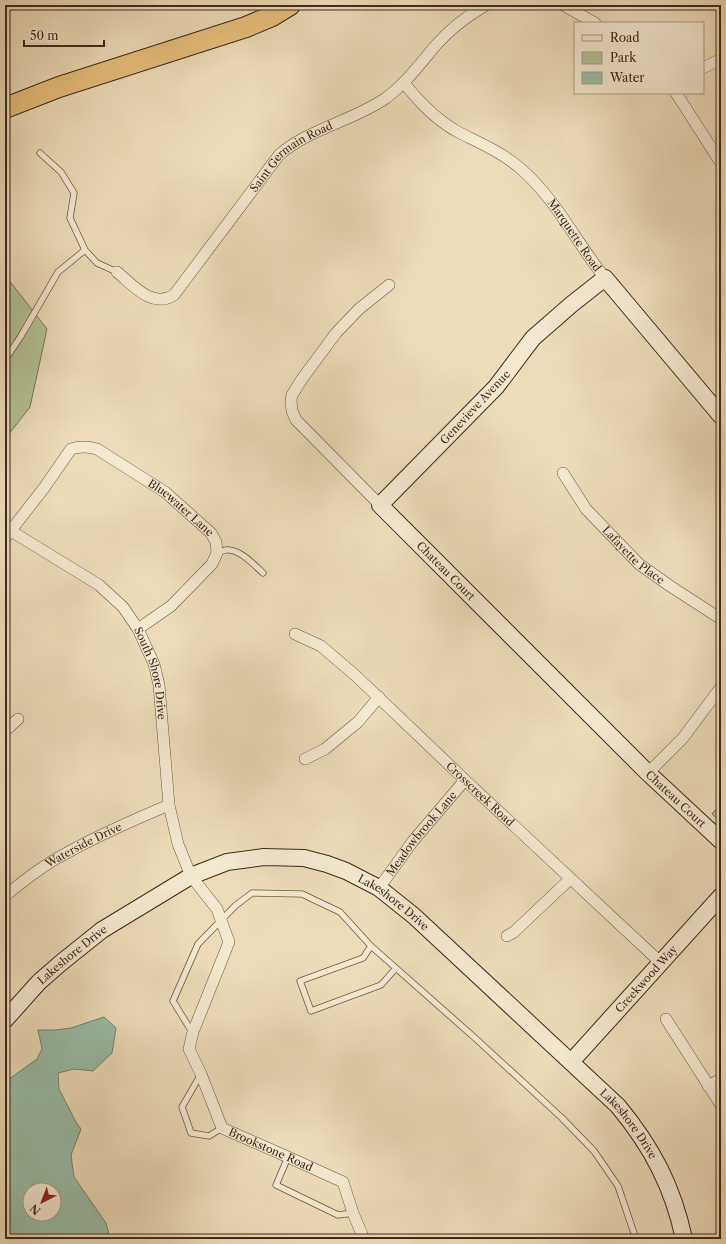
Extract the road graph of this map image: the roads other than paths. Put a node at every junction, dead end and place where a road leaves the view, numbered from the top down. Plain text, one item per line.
1 (290, 5) edge
2 (486, 5) edge
3 (564, 5) edge
4 (593, 22) edge
5 (721, 59) edge
6 (704, 68) edge
7 (404, 83) junction
8 (677, 94) edge
9 (5, 108) edge
10 (40, 153) dead end
11 (721, 163) edge
12 (85, 250) junction
13 (117, 272) joint
14 (605, 278) junction
15 (389, 284) dead end
16 (5, 360) edge
17 (721, 416) edge
18 (563, 472) dead end
19 (380, 505) junction
20 (8, 534) edge
21 (217, 553) junction
22 (263, 573) dead end
23 (721, 619) edge
24 (138, 629) junction
25 (295, 634) dead end
26 (721, 687) edge
27 (379, 697) junction
28 (18, 719) dead end
29 (5, 731) edge
30 (305, 759) dead end
31 (648, 773) junction
32 (465, 780) junction
33 (169, 805) junction
34 (721, 841) edge
35 (191, 876) junction
36 (570, 879) junction
37 (379, 888) junction
38 (5, 896) edge
39 (721, 896) edge
40 (221, 920) junction
41 (508, 936) dead end
42 (371, 946) junction
43 (660, 962) junction
44 (396, 968) junction
45 (666, 1019) dead end
46 (5, 1020) edge
47 (192, 1032) junction
48 (571, 1062) junction
49 (201, 1074) junction
50 (721, 1079) edge
51 (708, 1086) junction
52 (721, 1104) edge
53 (222, 1128) junction
54 (288, 1157) junction
55 (353, 1213) junction
56 (364, 1239) edge
57 (636, 1239) edge
58 (684, 1239) edge

1 - 9 highway
2 - 7 street, Saint Germain Road
3 - 4 street
5 - 6 street
7 - 13 street, Saint Germain Road
7 - 14 street, Marquette Road
8 - 11 street
10 - 12 lane
12 - 13 lane
12 - 16 lane
14 - 17 street, Marquette Road
14 - 19 street, Genevieve Avenue
15 - 19 street, Chateau Court
18 - 23 street, Lafayette Place
19 - 31 street, Chateau Court
20 - 21 street, Bluewater Lane
20 - 24 street, South Shore Drive
21 - 22 lane
21 - 24 street, Bluewater Lane
24 - 33 street, South Shore Drive
25 - 27 street, Crosscreek Road
26 - 31 street
27 - 30 street
27 - 32 street, Crosscreek Road
28 - 29 street
31 - 34 street, Chateau Court
32 - 36 street, Crosscreek Road
32 - 37 street, Meadowbrook Lane
33 - 35 street, South Shore Drive
33 - 38 street, Waterside Drive
35 - 37 street, Lakeshore Drive
35 - 40 street, Brookstone Road
35 - 46 street, Lakeshore Drive
36 - 41 street
36 - 43 street, Crosscreek Road
37 - 48 street, Lakeshore Drive
39 - 43 street, Creekwood Way
40 - 42 lane
40 - 47 street, Brookstone Road
40 - 47 lane
42 - 44 lane
42 - 44 lane
43 - 48 street, Creekwood Way
44 - 57 lane
45 - 51 street
47 - 49 street, Brookstone Road
48 - 58 street, Lakeshore Drive
49 - 53 street, Brookstone Road
49 - 53 lane
50 - 51 street
51 - 52 street
53 - 54 street, Brookstone Road
54 - 55 street, Brookstone Road
54 - 55 lane
55 - 56 street, Brookstone Road

